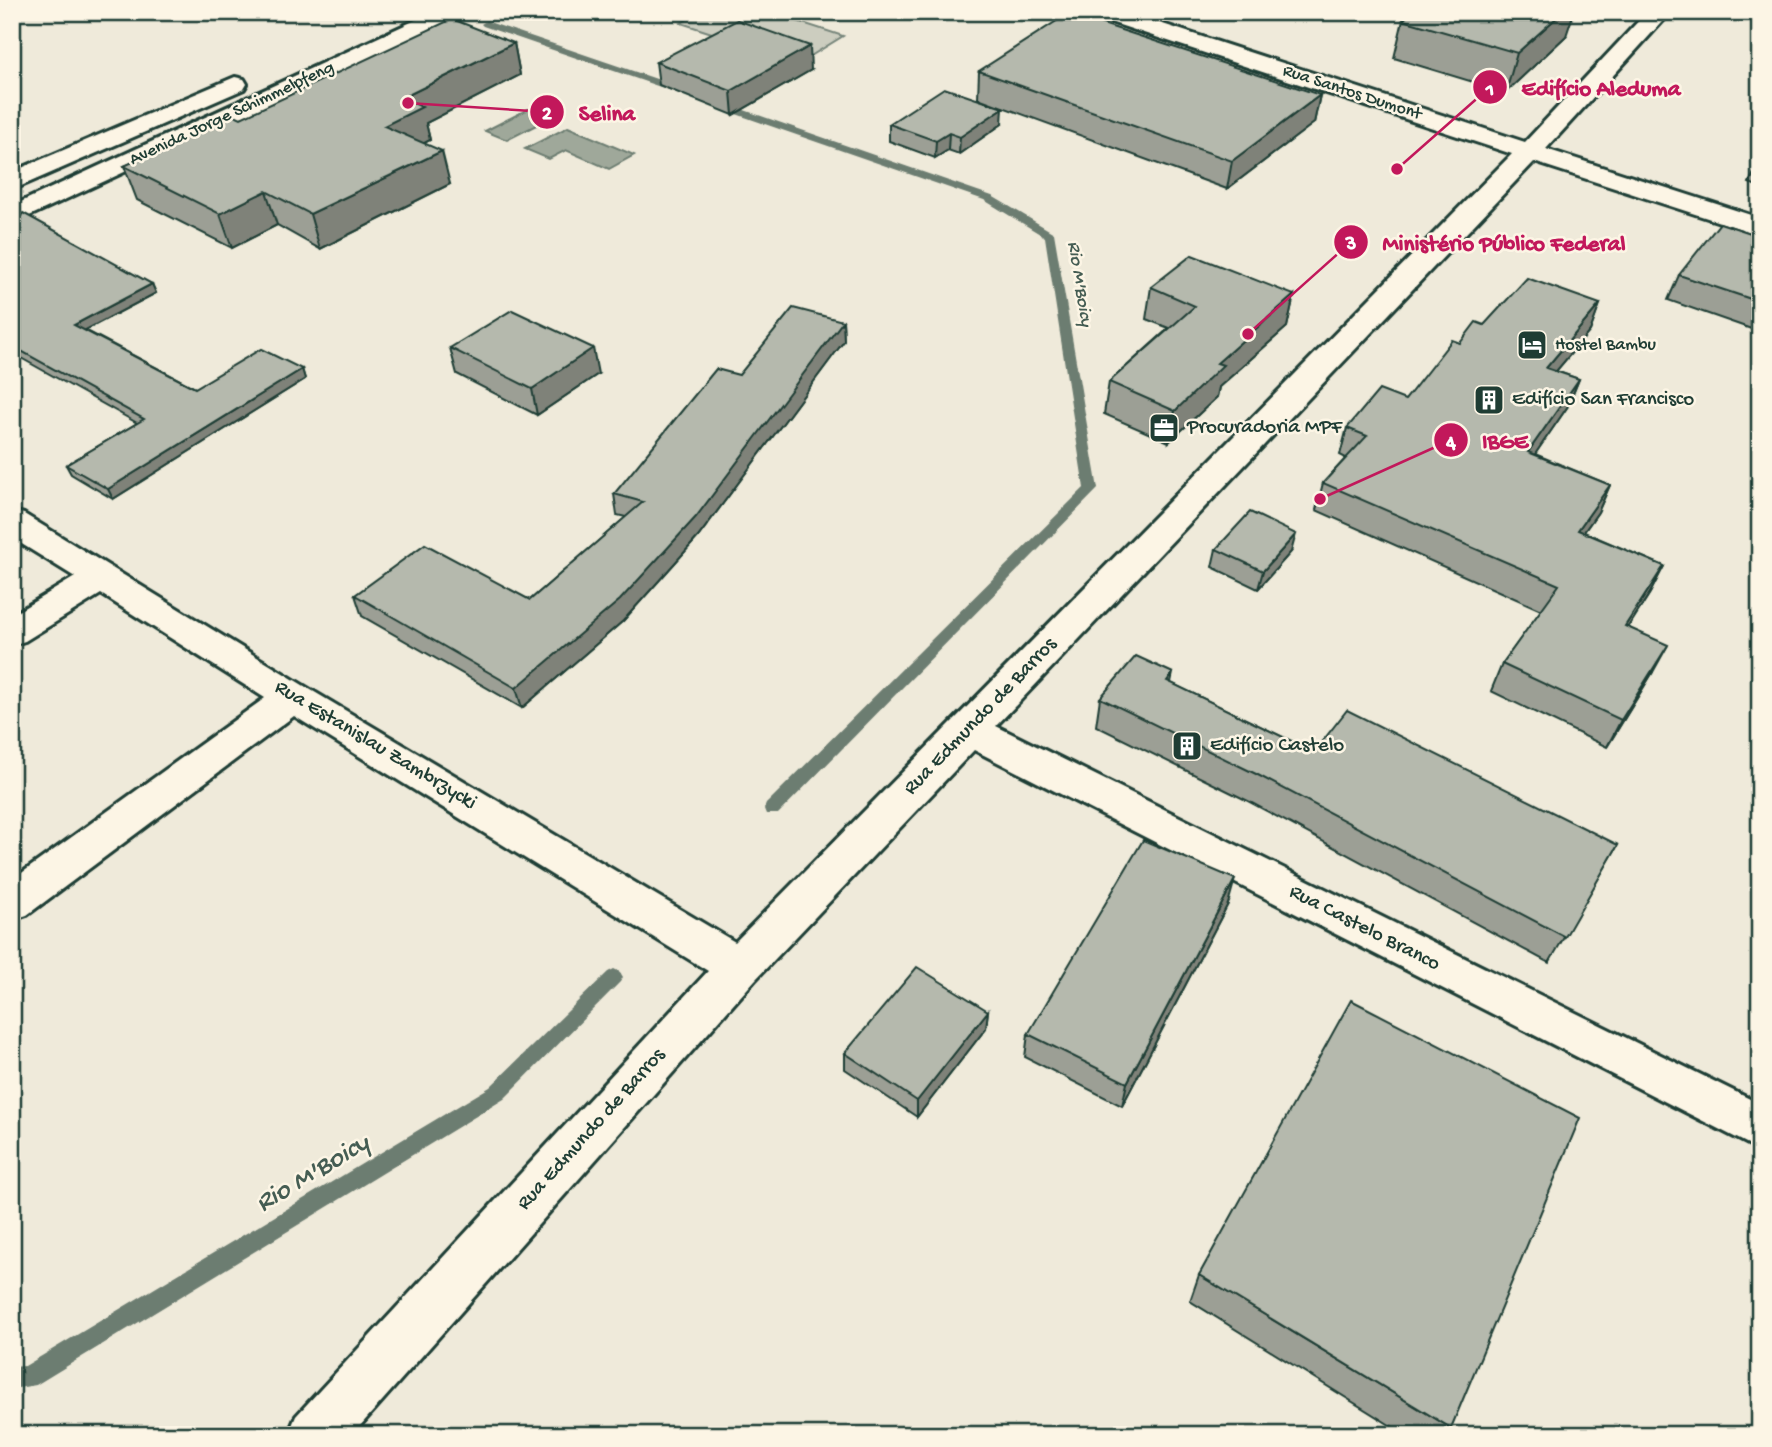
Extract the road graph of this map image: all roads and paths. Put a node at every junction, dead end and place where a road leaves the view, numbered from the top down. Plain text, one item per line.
1 (397, 12) edge
2 (452, 12) edge
3 (1103, 12) edge
4 (1660, 12) edge
5 (372, 23) dead end
6 (251, 77) dead end
7 (1530, 151) junction
8 (12, 182) edge
9 (12, 216) edge
10 (1760, 227) edge
11 (12, 522) edge
12 (101, 577) junction
13 (12, 632) edge
14 (293, 697) junction
15 (969, 730) junction
16 (12, 903) edge
17 (739, 967) junction
18 (1760, 1128) edge
19 (315, 1435) edge

1 - 5 street
2 - 9 street, Avenida Jorge Schimmelpfeng
3 - 7 street, Rua Santos Dumont
4 - 7 street, Rua Edmundo de Barros
6 - 8 street, Avenida Jorge Schimmelpfeng
7 - 10 street, Rua Santos Dumont
7 - 15 street, Rua Edmundo de Barros
11 - 12 street, Rua Estanislau Zambrzycki
12 - 13 street
12 - 14 street, Rua Estanislau Zambrzycki
14 - 16 street
14 - 17 street, Rua Estanislau Zambrzycki
15 - 17 street, Rua Edmundo de Barros
15 - 18 street, Rua Castelo Branco
17 - 19 street, Rua Edmundo de Barros

